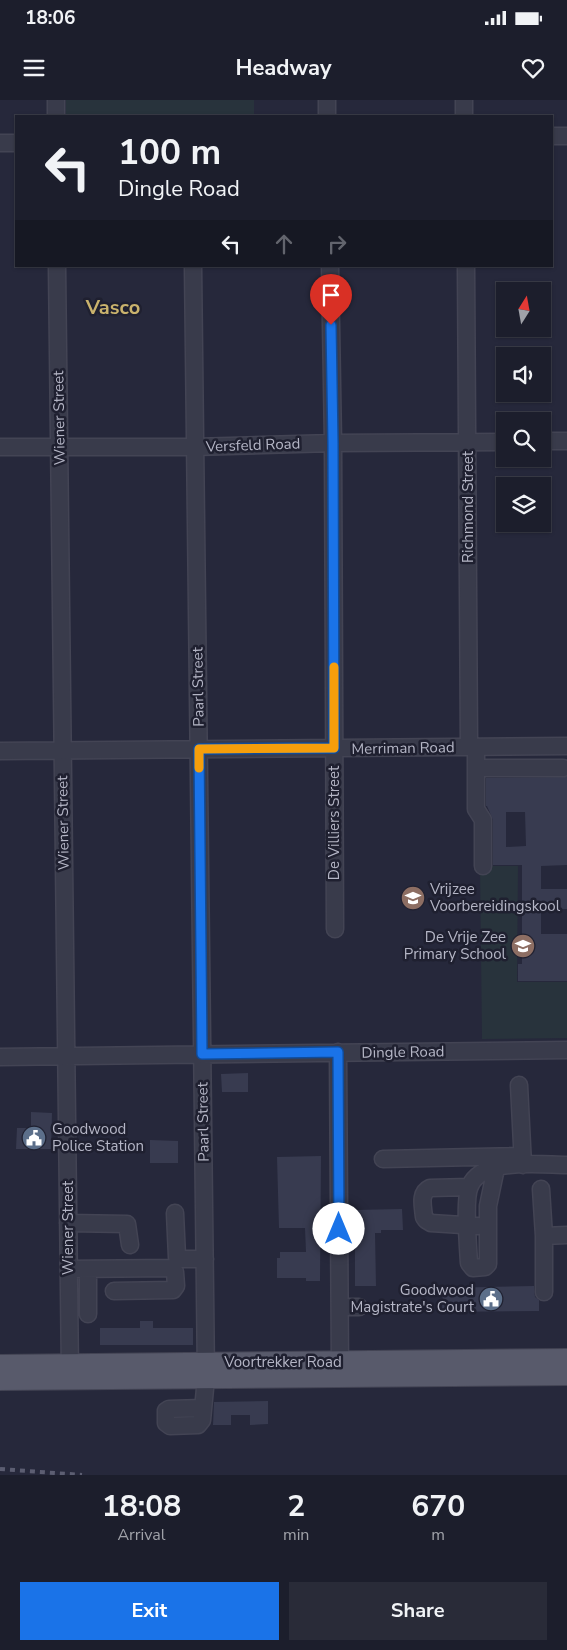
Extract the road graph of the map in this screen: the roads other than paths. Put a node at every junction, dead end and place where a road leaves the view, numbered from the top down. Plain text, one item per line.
1 (56, 100) edge
2 (327, 100) edge
3 (464, 100) edge
4 (56, 115) edge
5 (328, 115) edge
6 (464, 115) edge
7 (553, 136) edge
8 (567, 136) edge
9 (0, 143) edge
10 (15, 143) edge
11 (57, 267) edge
12 (193, 267) edge
13 (330, 267) edge
14 (466, 267) edge
15 (551, 441) edge
16 (567, 441) edge
17 (467, 442) junction
18 (496, 442) edge
19 (333, 443) junction
20 (59, 446) junction
21 (0, 447) edge
22 (194, 447) junction
23 (567, 746) edge
24 (473, 747) junction
25 (334, 748) junction
26 (199, 749) junction
27 (62, 751) junction
28 (0, 752) edge
29 (476, 768) junction
30 (563, 768) dead end
31 (483, 866) dead end
32 (335, 929) dead end
33 (567, 1050) edge
34 (338, 1052) junction
35 (202, 1054) junction
36 (67, 1056) junction
37 (0, 1057) edge
38 (519, 1085) dead end
39 (383, 1159) dead end
40 (523, 1160) junction
41 (567, 1165) edge
42 (496, 1168) junction
43 (541, 1189) dead end
44 (468, 1192) junction
45 (489, 1200) junction
46 (175, 1213) dead end
47 (68, 1224) junction
48 (468, 1225) junction
49 (488, 1226) junction
50 (567, 1235) edge
51 (544, 1236) junction
52 (130, 1245) dead end
53 (205, 1258) junction
54 (69, 1269) junction
55 (88, 1269) junction
56 (114, 1290) dead end
57 (544, 1292) dead end
58 (340, 1307) junction
59 (358, 1307) dead end
60 (88, 1314) dead end
61 (0, 1365) edge
62 (563, 1367) edge
63 (340, 1369) junction
64 (206, 1370) junction
65 (70, 1372) junction
66 (0, 1380) edge
67 (203, 1408) dead end

1 - 4 street
2 - 5 street
3 - 6 street
7 - 8 street
9 - 10 street
11 - 20 street, Wiener Street
12 - 22 street, Paarl Street
13 - 19 street, De Villiers Street
14 - 17 street, Richmond Street
15 - 16 street
17 - 18 street, Versfeld Road
17 - 19 street, Versfeld Road
17 - 24 street, Richmond Street
19 - 22 street, Versfeld Road
19 - 25 street, De Villiers Street
20 - 21 street, Versfeld Road
20 - 22 street, Versfeld Road
20 - 27 street, Wiener Street
22 - 26 street, Paarl Street
23 - 24 street, Merriman Road
24 - 25 street, Merriman Road
24 - 29 street, Richmond Street
25 - 26 street, Merriman Road
25 - 32 street, De Villiers Street
26 - 27 street, Merriman Road
26 - 35 street, Paarl Street
27 - 28 street, Merriman Road
27 - 36 street, Wiener Street
29 - 30 street
29 - 31 street, Richmond Street
33 - 34 street, Dingle Road
34 - 35 street, Dingle Road
34 - 58 street
35 - 36 street, Dingle Road
35 - 53 street, Paarl Street
36 - 37 street, Dingle Road
36 - 47 street, Wiener Street
38 - 40 street
39 - 40 street
40 - 41 street
40 - 42 street
42 - 44 street
42 - 45 street
43 - 51 street
44 - 45 street
44 - 48 street
44 - 48 street
45 - 49 street
46 - 53 street
47 - 52 street
47 - 54 street, Wiener Street
48 - 49 street
48 - 49 street
50 - 51 street
51 - 57 street
53 - 64 street, Paarl Street
54 - 55 street
54 - 65 street, Wiener Street
55 - 56 street
55 - 60 street
58 - 59 street
58 - 63 street
61 - 65 main road, Voortrekker Road
62 - 63 main road, Voortrekker Road
63 - 64 main road, Voortrekker Road
64 - 65 main road, Voortrekker Road
64 - 67 street, Paarl Street
65 - 66 main road, Voortrekker Road

